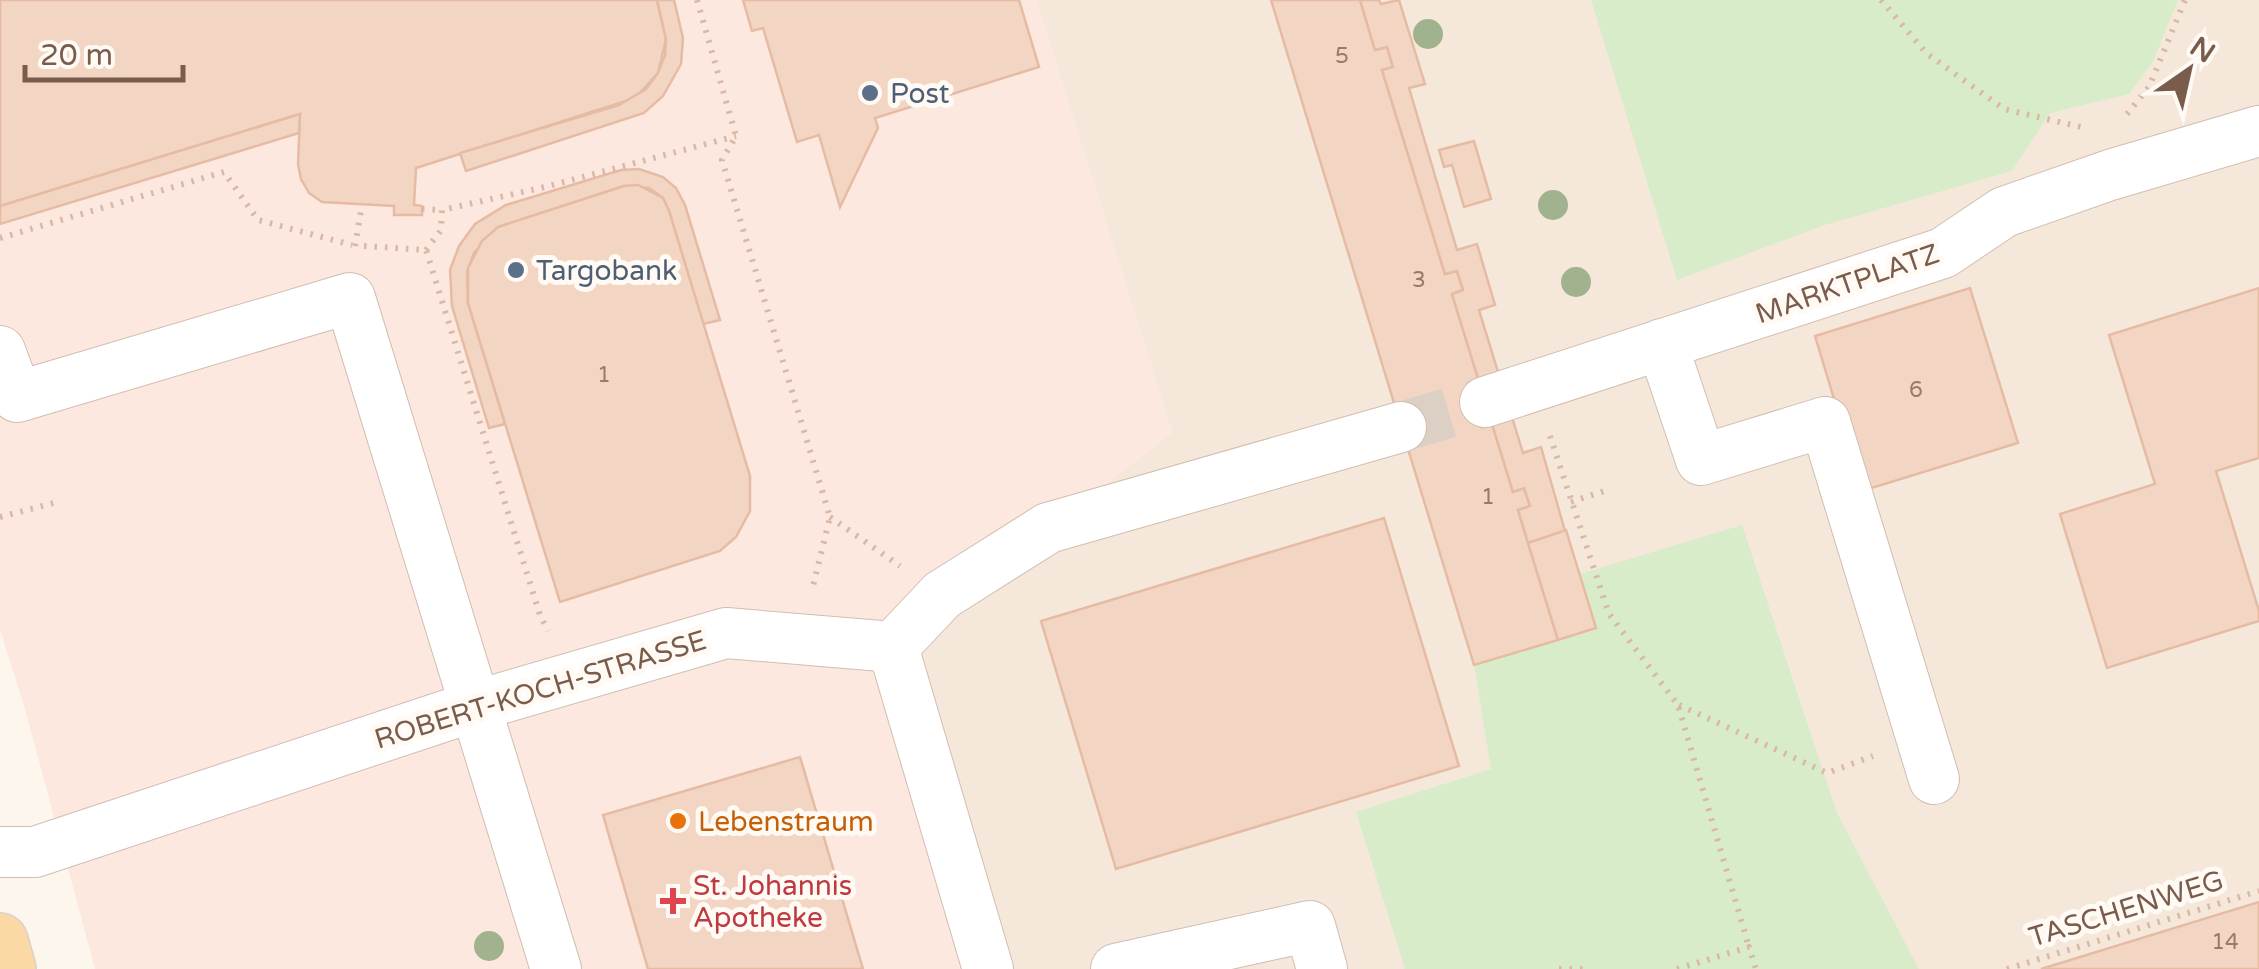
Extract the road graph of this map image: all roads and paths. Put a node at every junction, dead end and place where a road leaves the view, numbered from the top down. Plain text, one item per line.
1 (697, 0) edge
2 (1881, 0) edge
3 (2185, 0) edge
4 (2112, 124) dead end
5 (2099, 132) dead end
6 (2259, 132) edge
7 (736, 136) junction
8 (362, 205) dead end
9 (422, 209) dead end
10 (442, 210) junction
11 (355, 246) dead end
12 (426, 250) dead end
13 (1662, 344) junction
14 (0, 351) edge
15 (1533, 386) junction
16 (1485, 402) tunnel mouth
17 (1401, 427) tunnel mouth
18 (1604, 490) dead end
19 (1572, 502) junction
20 (54, 503) dead end
21 (0, 517) edge
22 (830, 517) junction
23 (942, 595) junction
24 (800, 640) junction
25 (894, 647) junction
26 (1678, 705) junction
27 (474, 706) junction
28 (1826, 774) dead end
29 (1934, 779) dead end
30 (0, 852) edge
31 (2259, 891) edge
32 (0, 942) edge
33 (1749, 947) junction
34 (8, 969) edge
35 (556, 969) edge
36 (988, 969) edge
37 (1116, 969) edge
38 (1322, 969) edge
39 (1559, 969) edge
40 (1583, 969) edge
41 (1677, 969) edge
42 (1756, 969) edge
43 (2007, 969) edge

1 - 7 path
2 - 5 path
3 - 4 path
6 - 13 street, MARKTPLATZ
7 - 10 path
7 - 22 path
8 - 11 path
9 - 10 path
10 - 12 path
13 - 15 street, MARKTPLATZ
13 - 29 street
14 - 27 street
15 - 16 street, MARKTPLATZ
15 - 19 path
17 - 23 street
18 - 19 path
19 - 26 path
20 - 21 path
22 - 23 path
22 - 24 path
23 - 25 street
24 - 25 street, ROBERT-KOCH-STRASSE
24 - 27 street, ROBERT-KOCH-STRASSE
25 - 36 street
26 - 28 path
26 - 33 path
27 - 30 street, ROBERT-KOCH-STRASSE
27 - 35 street
31 - 43 path, TASCHENWEG
32 - 34 main road
33 - 41 path
33 - 42 path
37 - 38 street
39 - 40 path

